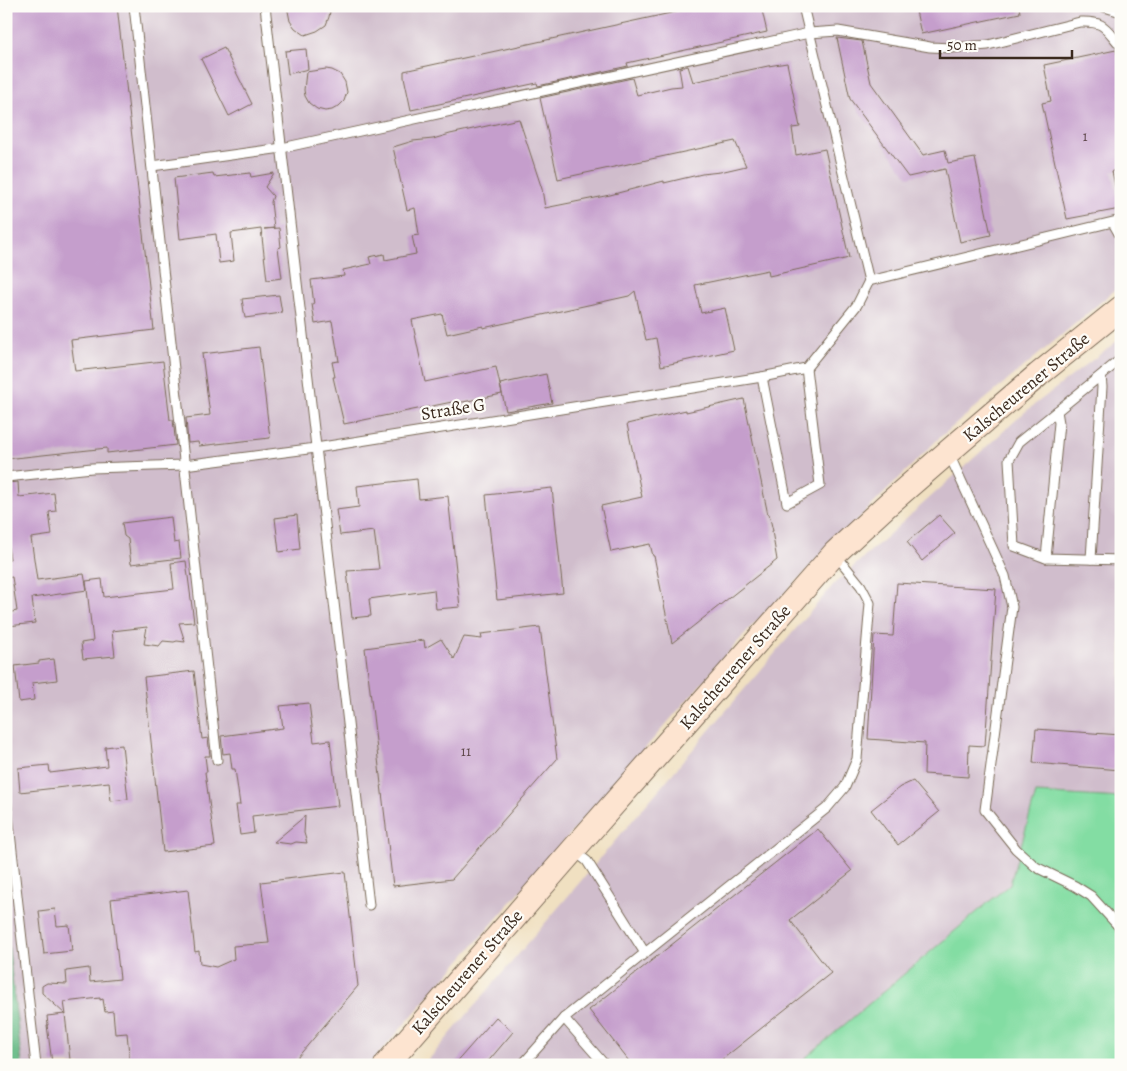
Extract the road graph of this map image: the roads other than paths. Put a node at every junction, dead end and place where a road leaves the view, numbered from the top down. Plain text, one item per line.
1 (134, 6) edge
2 (265, 6) edge
3 (803, 6) edge
4 (1101, 6) edge
5 (1121, 12) edge
6 (809, 33) junction
7 (1121, 46) edge
8 (282, 148) junction
9 (152, 166) junction
10 (1117, 222) edge
11 (1121, 237) edge
12 (868, 281) junction
13 (1121, 308) edge
14 (1121, 360) edge
15 (806, 368) junction
16 (1101, 376) junction
17 (762, 377) junction
18 (1057, 411) junction
19 (316, 448) junction
20 (948, 452) junction
21 (184, 465) junction
22 (6, 477) edge
23 (835, 553) junction
24 (1046, 558) junction
25 (1091, 559) junction
26 (1121, 560) edge
27 (217, 760) dead end
28 (6, 797) edge
29 (573, 850) junction
30 (369, 905) dead end
31 (1121, 929) edge
32 (645, 953) junction
33 (564, 1018) junction
34 (36, 1065) edge
35 (386, 1065) edge
36 (522, 1065) edge
37 (604, 1065) edge

1 - 9 lane
2 - 8 lane
3 - 6 lane
4 - 5 lane
6 - 7 lane
6 - 8 lane
6 - 12 lane
8 - 9 lane
8 - 19 lane
9 - 21 lane
10 - 11 lane
10 - 12 lane
12 - 15 lane
13 - 20 main road, Kalscheurener Straße
14 - 16 lane
15 - 17 lane, Straße G
15 - 17 lane
16 - 18 lane
16 - 25 lane
17 - 19 lane, Straße G
18 - 24 lane
18 - 24 lane
19 - 21 lane, Straße G
19 - 30 lane
20 - 23 main road, Kalscheurener Straße
20 - 31 lane
21 - 22 lane, Straße G
21 - 27 lane
23 - 29 main road, Kalscheurener Straße
23 - 32 lane
24 - 25 lane
25 - 26 lane
28 - 34 lane
29 - 32 lane
29 - 35 main road, Kalscheurener Straße
32 - 33 lane
33 - 36 lane
33 - 37 lane

